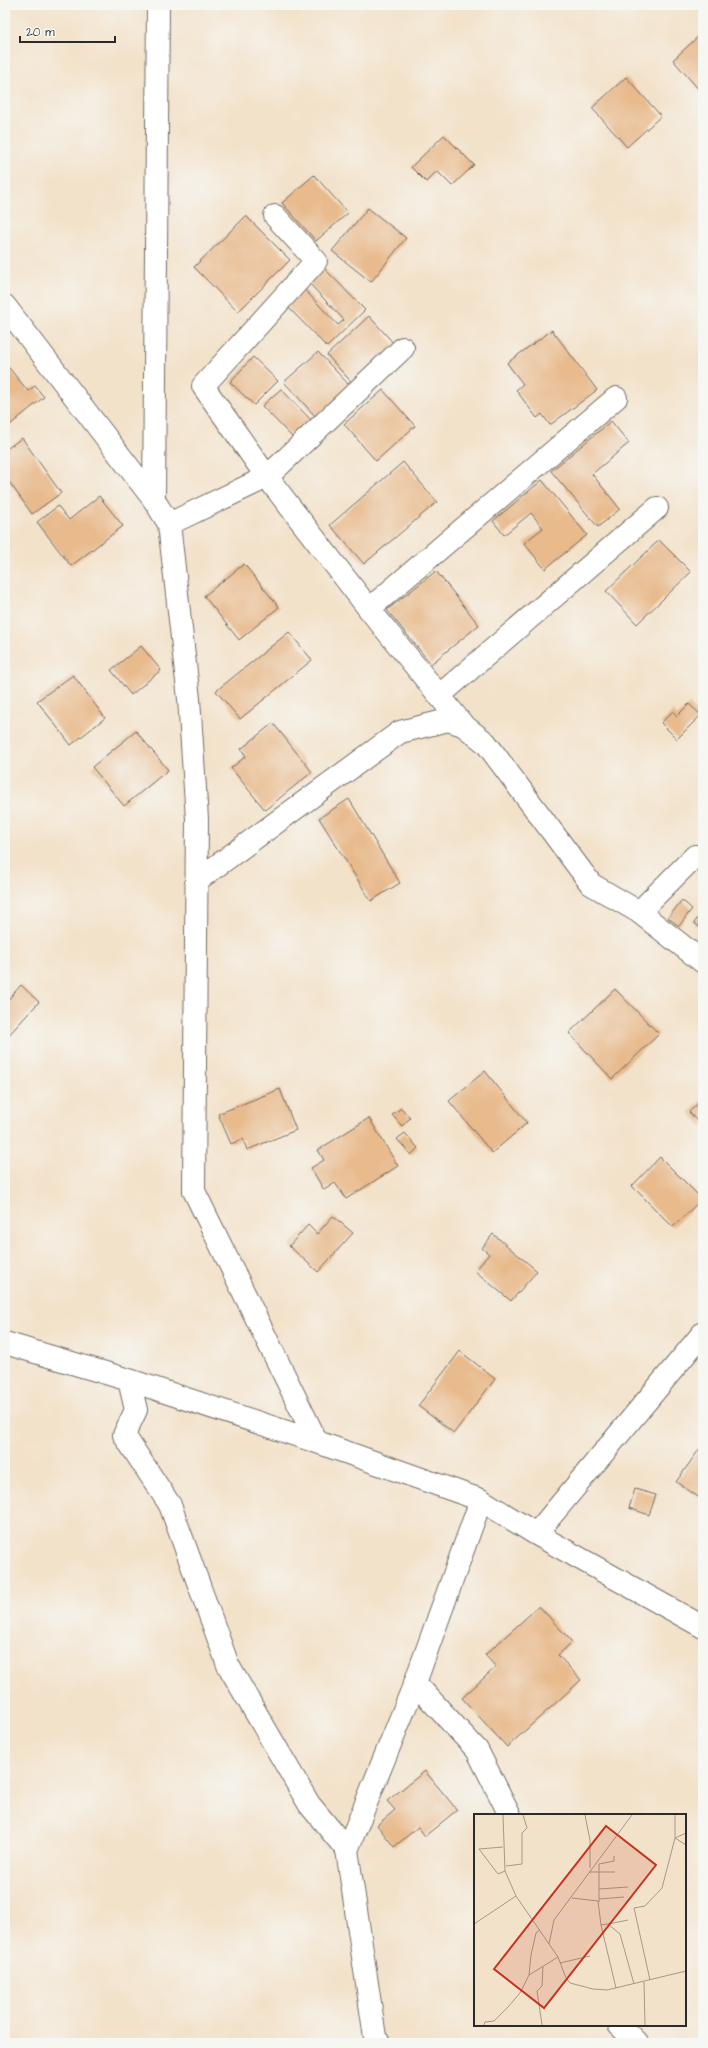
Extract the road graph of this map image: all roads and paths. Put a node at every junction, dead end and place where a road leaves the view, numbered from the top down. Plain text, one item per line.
1 (158, 5) edge
2 (275, 216) dead end
3 (5, 306) edge
4 (403, 348) dead end
5 (616, 398) dead end
6 (267, 477) junction
7 (154, 500) junction
8 (657, 508) dead end
9 (169, 524) junction
10 (369, 608) junction
11 (440, 695) junction
12 (463, 725) junction
13 (700, 853) edge
14 (196, 881) junction
15 (640, 912) junction
16 (703, 962) edge
17 (703, 1333) edge
18 (5, 1342) edge
19 (130, 1380) junction
20 (317, 1442) junction
21 (481, 1500) junction
22 (536, 1534) junction
23 (703, 1627) edge
24 (415, 1683) junction
25 (509, 1814) edge
26 (347, 1850) junction
27 (620, 2026) edge
28 (379, 2043) edge
29 (637, 2043) edge

1 - 7 street
2 - 6 street
3 - 7 street
4 - 6 street
5 - 10 street
6 - 9 street
6 - 10 street
7 - 9 street
8 - 11 street
9 - 14 street
10 - 11 street
11 - 12 street
12 - 14 street
12 - 15 street
13 - 15 street
14 - 20 street
15 - 16 street
17 - 22 street
18 - 19 street
19 - 20 street
19 - 26 street
20 - 21 street
21 - 22 street
21 - 24 street
22 - 23 street
24 - 25 street
24 - 26 street
26 - 28 street
27 - 29 street

